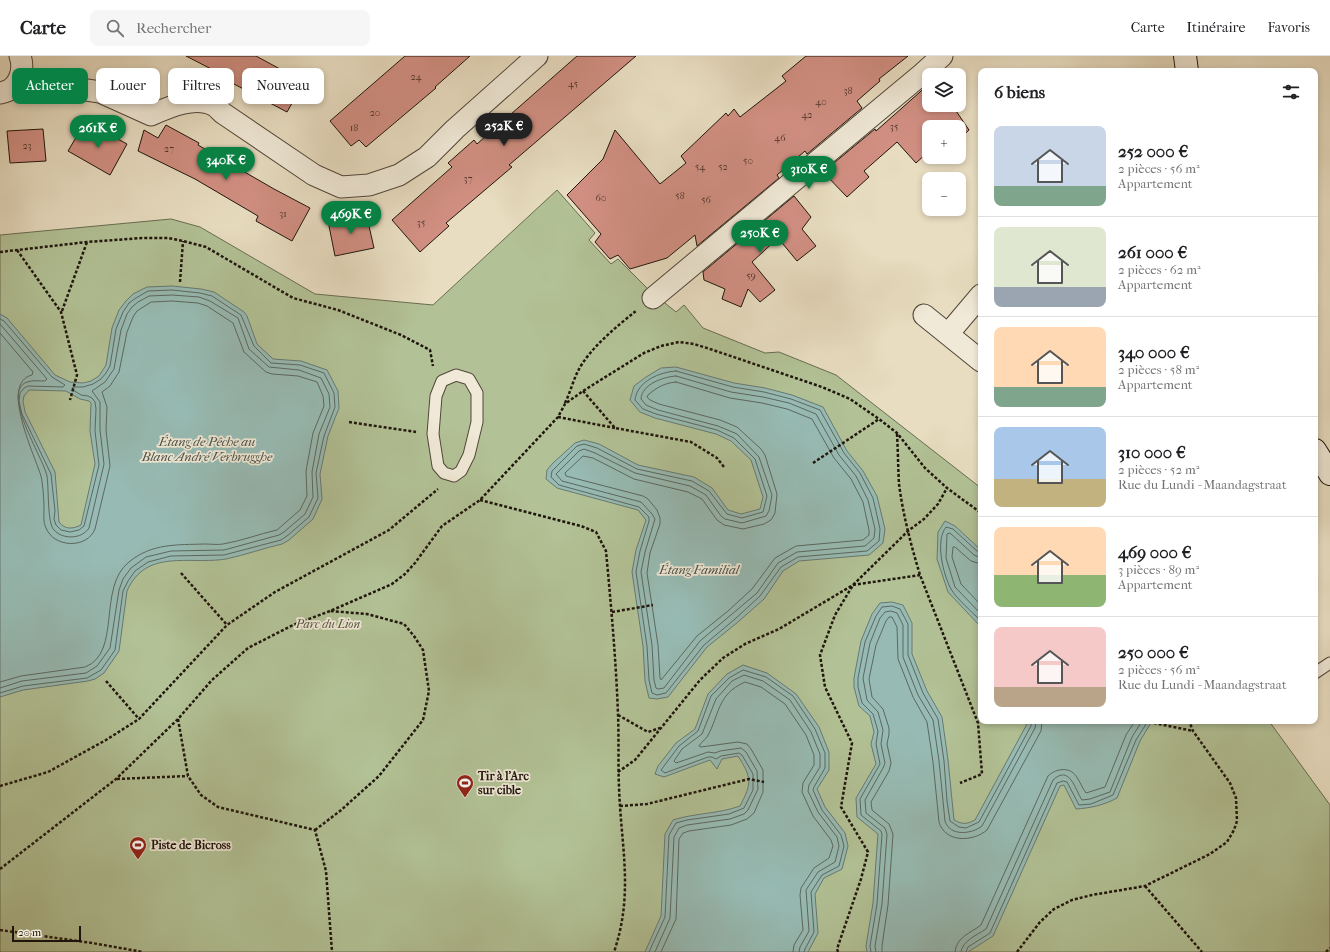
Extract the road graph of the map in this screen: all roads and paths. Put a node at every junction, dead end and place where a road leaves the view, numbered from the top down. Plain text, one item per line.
1 (20, 56) edge
2 (537, 56) edge
3 (942, 56) edge
4 (1186, 56) edge
5 (21, 68) edge
6 (1188, 68) edge
7 (12, 88) edge
8 (88, 90) edge
9 (0, 93) edge
10 (183, 241) junction
11 (87, 242) junction
12 (17, 250) junction
13 (0, 252) edge
14 (180, 282) dead end
15 (653, 298) joint
16 (978, 299) edge
17 (61, 312) junction
18 (924, 315) dead end
19 (948, 334) junction
20 (978, 359) edge
21 (442, 381) junction
22 (583, 391) junction
23 (70, 400) dead end
24 (565, 404) junction
25 (558, 417) junction
26 (879, 419) junction
27 (349, 422) dead end
28 (615, 428) junction
29 (897, 433) junction
30 (433, 434) junction
31 (1318, 455) edge
32 (813, 463) dead end
33 (724, 468) dead end
34 (1330, 474) edge
35 (454, 476) junction
36 (947, 488) junction
37 (480, 500) junction
38 (978, 511) edge
39 (908, 531) junction
40 (181, 573) dead end
41 (920, 575) junction
42 (854, 585) junction
43 (652, 605) dead end
44 (330, 611) junction
45 (612, 612) junction
46 (227, 625) junction
47 (1330, 663) edge
48 (1318, 671) edge
49 (106, 682) dead end
50 (618, 715) junction
51 (139, 719) junction
52 (178, 719) junction
53 (978, 723) edge
54 (978, 724) edge
55 (1159, 724) edge
56 (1190, 724) edge
57 (661, 727) junction
58 (1193, 731) junction
59 (618, 772) junction
60 (188, 776) junction
61 (116, 779) junction
62 (764, 782) dead end
63 (960, 783) dead end
64 (0, 786) edge
65 (620, 806) junction
66 (316, 830) junction
67 (0, 869) edge
68 (1145, 886) junction
69 (0, 930) edge
70 (1330, 948) edge
71 (837, 951) edge
72 (143, 952) edge
73 (332, 952) edge
74 (614, 952) edge
75 (1017, 952) edge
76 (1202, 952) edge
77 (1326, 952) edge

1 - 5 street
2 - 8 street
3 - 15 street
4 - 6 street
7 - 9 street
10 - 11 path
10 - 14 path
10 - 21 path
11 - 12 path
11 - 17 path
12 - 13 path
12 - 17 path
15 - 24 path
16 - 19 street
17 - 23 path
18 - 19 street
19 - 20 street
21 - 30 lane
21 - 35 lane
22 - 24 path
22 - 26 path
22 - 28 path
24 - 25 path
25 - 28 path
25 - 37 path
26 - 29 path
26 - 32 path
27 - 30 path
28 - 33 path
29 - 36 path
29 - 39 path
30 - 35 lane
31 - 34 street
35 - 46 path
36 - 38 path
36 - 39 path
37 - 44 path
37 - 45 path
39 - 41 path
39 - 42 path
40 - 46 path
41 - 42 path
41 - 53 path
42 - 57 path
42 - 71 path
43 - 45 path
44 - 52 path
44 - 66 path
45 - 50 path
46 - 51 path
47 - 48 lane
49 - 51 path
50 - 57 path
50 - 59 path
51 - 64 path
52 - 60 path
52 - 61 path
54 - 63 path
55 - 58 path
56 - 58 path
57 - 59 path
58 - 68 path
59 - 65 path
60 - 61 path
60 - 66 path
61 - 67 path
62 - 65 path
65 - 74 path
66 - 73 path
68 - 75 path
68 - 76 path
69 - 72 path
70 - 77 path

